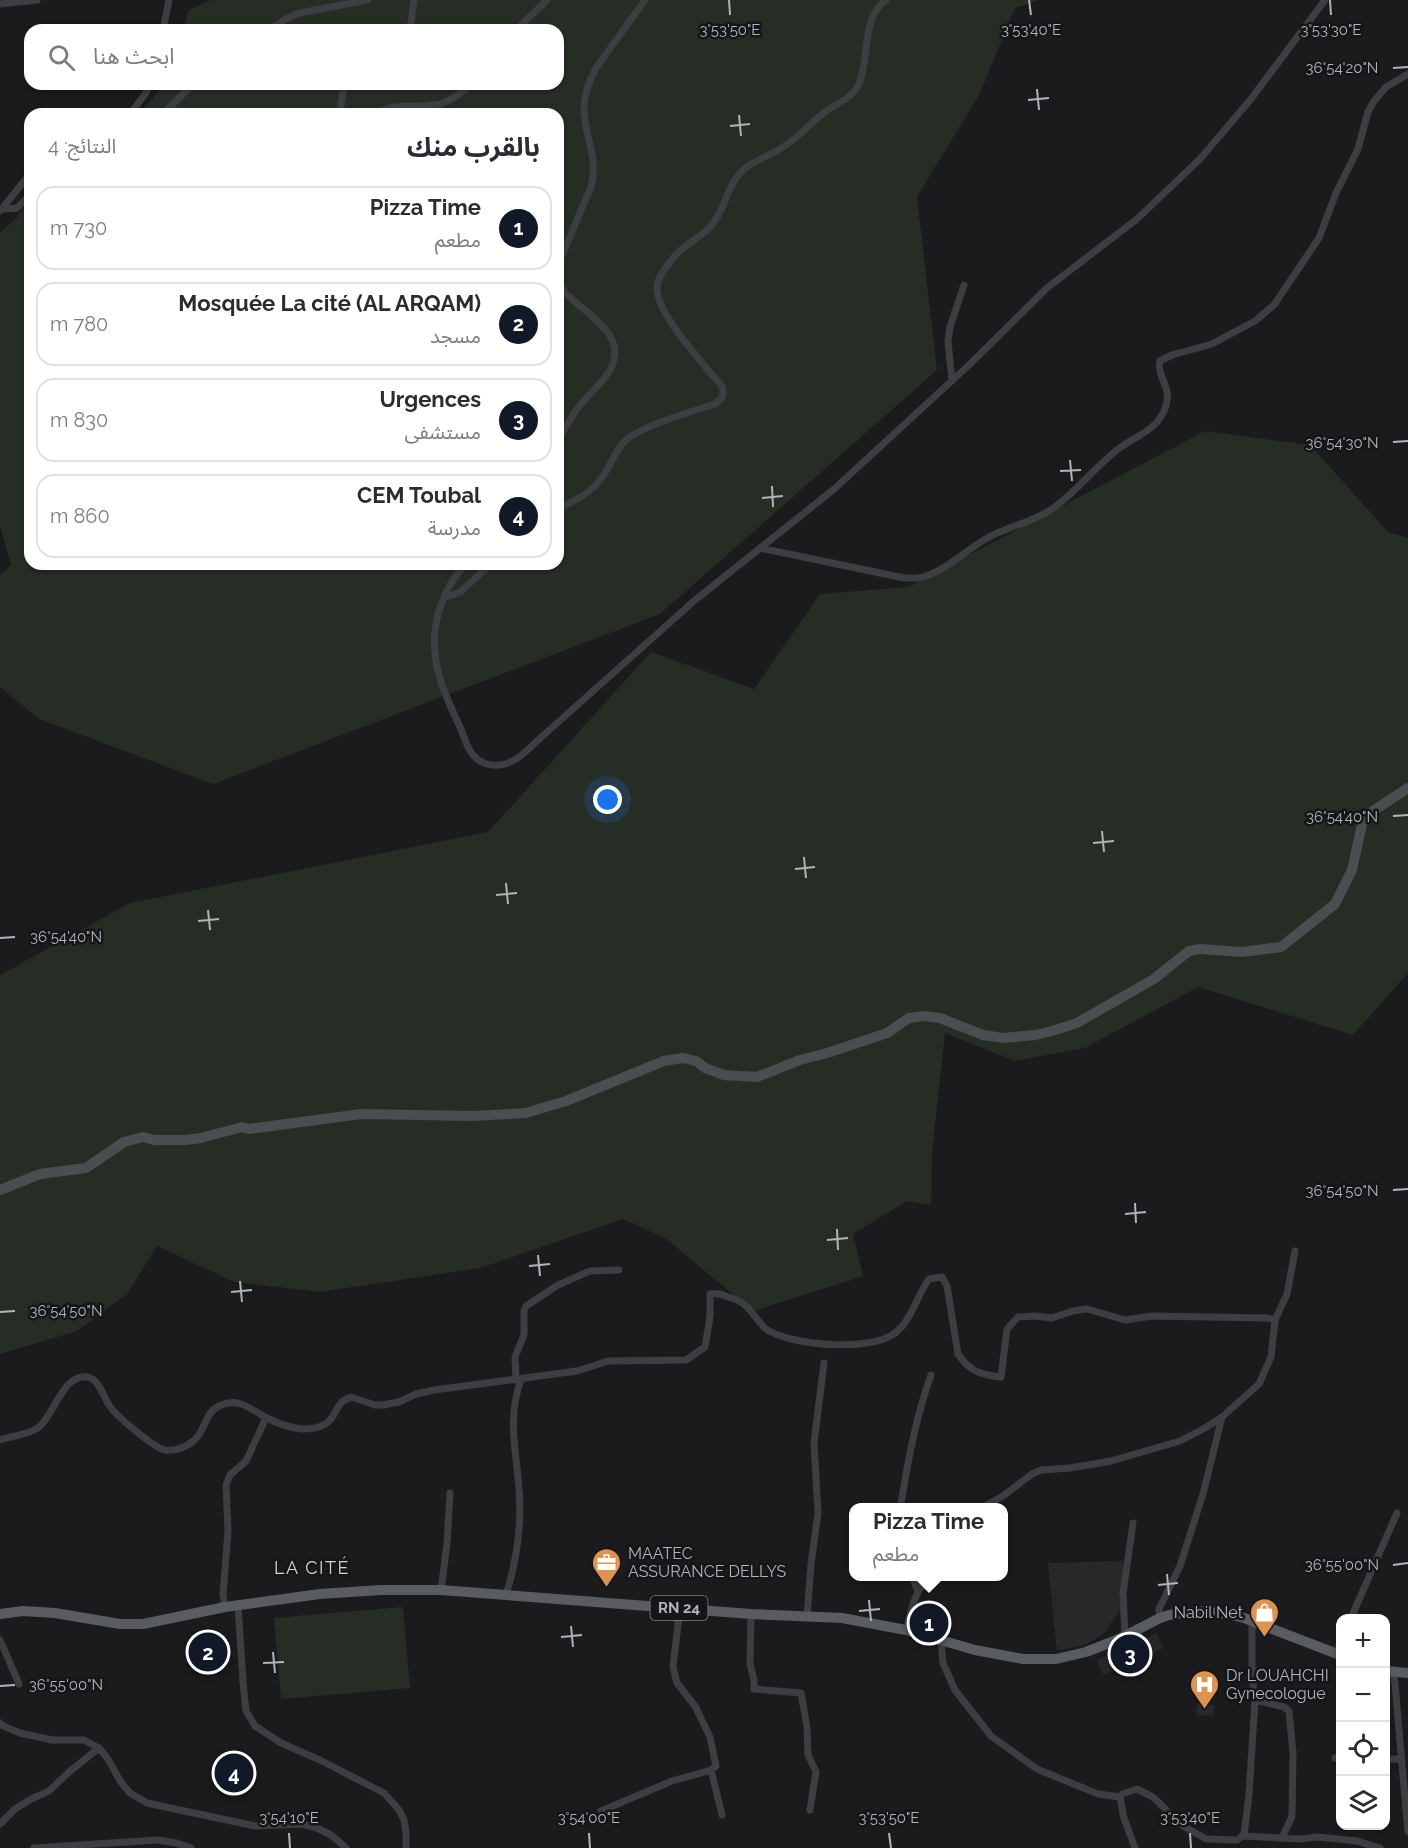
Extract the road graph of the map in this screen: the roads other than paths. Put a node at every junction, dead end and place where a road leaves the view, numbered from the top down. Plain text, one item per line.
1 (37, 0) edge
2 (169, 0) edge
3 (368, 0) edge
4 (414, 0) edge
5 (546, 0) edge
6 (645, 0) edge
7 (886, 0) edge
8 (1325, 0) edge
9 (0, 4) edge
10 (164, 24) edge
11 (278, 24) edge
12 (411, 24) edge
13 (522, 24) edge
14 (1408, 74) edge
15 (147, 90) edge
16 (187, 90) edge
17 (343, 90) edge
18 (463, 90) edge
19 (135, 108) edge
20 (169, 108) edge
21 (341, 108) edge
22 (389, 108) edge
23 (24, 181) edge
24 (24, 201) edge
25 (1, 210) edge
26 (564, 251) edge
27 (964, 285) dead end
28 (564, 291) edge
29 (952, 381) junction
30 (564, 431) edge
31 (564, 505) edge
32 (760, 548) junction
33 (460, 570) edge
34 (484, 570) edge
35 (444, 598) junction
36 (1408, 788) edge
37 (0, 1190) edge
38 (1295, 1251) dead end
39 (619, 1270) dead end
40 (1275, 1320) junction
41 (824, 1363) dead end
42 (931, 1375) dead end
43 (518, 1380) junction
44 (1222, 1417) junction
45 (266, 1418) junction
46 (0, 1440) edge
47 (450, 1493) dead end
48 (901, 1503) edge
49 (990, 1503) edge
50 (1397, 1513) dead end
51 (1133, 1523) dead end
52 (914, 1581) edge
53 (926, 1581) edge
54 (441, 1590) junction
55 (918, 1592) junction
56 (506, 1595) junction
57 (238, 1605) junction
58 (225, 1607) junction
59 (681, 1608) junction
60 (0, 1614) edge
61 (751, 1614) junction
62 (1353, 1614) edge
63 (807, 1617) junction
64 (1160, 1618) junction
65 (1252, 1621) junction
66 (906, 1630) junction
67 (1125, 1636) junction
68 (0, 1640) edge
69 (941, 1641) junction
70 (1336, 1650) edge
71 (1390, 1672) edge
72 (1408, 1673) edge
73 (19, 1684) dead end
74 (1255, 1700) junction
75 (0, 1723) edge
76 (99, 1748) junction
77 (1390, 1759) edge
78 (1401, 1759) junction
79 (711, 1770) junction
80 (1120, 1797) junction
81 (810, 1810) dead end
82 (601, 1811) dead end
83 (722, 1815) dead end
84 (0, 1824) edge
85 (1408, 1832) edge
86 (1242, 1836) junction
87 (1282, 1838) junction
88 (34, 1848) edge
89 (191, 1848) edge
90 (346, 1848) edge
91 (406, 1848) edge
92 (1136, 1848) edge
93 (1380, 1848) edge

1 - 9 street
2 - 10 street
3 - 11 street
4 - 12 street
5 - 13 street
6 - 26 street
7 - 31 street
8 - 29 street
14 - 32 street
15 - 19 street
16 - 20 street
17 - 21 street
18 - 22 street
23 - 25 street
24 - 25 street
27 - 29 street
28 - 30 street
29 - 32 street
32 - 35 street
33 - 35 street
34 - 35 street
36 - 37 street
38 - 40 street
39 - 43 street
40 - 43 street
40 - 44 street
41 - 63 street
42 - 48 street
43 - 45 street
43 - 56 street
44 - 49 street
44 - 64 street
45 - 46 street
45 - 58 street
47 - 54 street
50 - 62 street
51 - 67 street
52 - 55 street
53 - 55 street
54 - 56 main road, RN 24
54 - 57 main road, RN 24
55 - 66 street
56 - 59 main road, RN 24
57 - 58 main road, RN 24
57 - 91 street
58 - 60 main road, RN 24
59 - 61 main road, RN 24
59 - 79 street
61 - 63 main road, RN 24
61 - 81 street
63 - 66 main road, RN 24
64 - 65 main road, RN 24
64 - 67 main road, RN 24
65 - 70 main road, RN 24
65 - 74 street
66 - 69 main road, RN 24
67 - 69 main road, RN 24
68 - 73 street
69 - 80 street
71 - 72 main road
71 - 78 street
74 - 86 street
74 - 87 street
75 - 76 street
76 - 84 street
76 - 90 street
77 - 78 street
78 - 85 street
79 - 82 street
79 - 83 street
80 - 86 street
80 - 92 street
86 - 87 street
87 - 93 street
88 - 89 street

